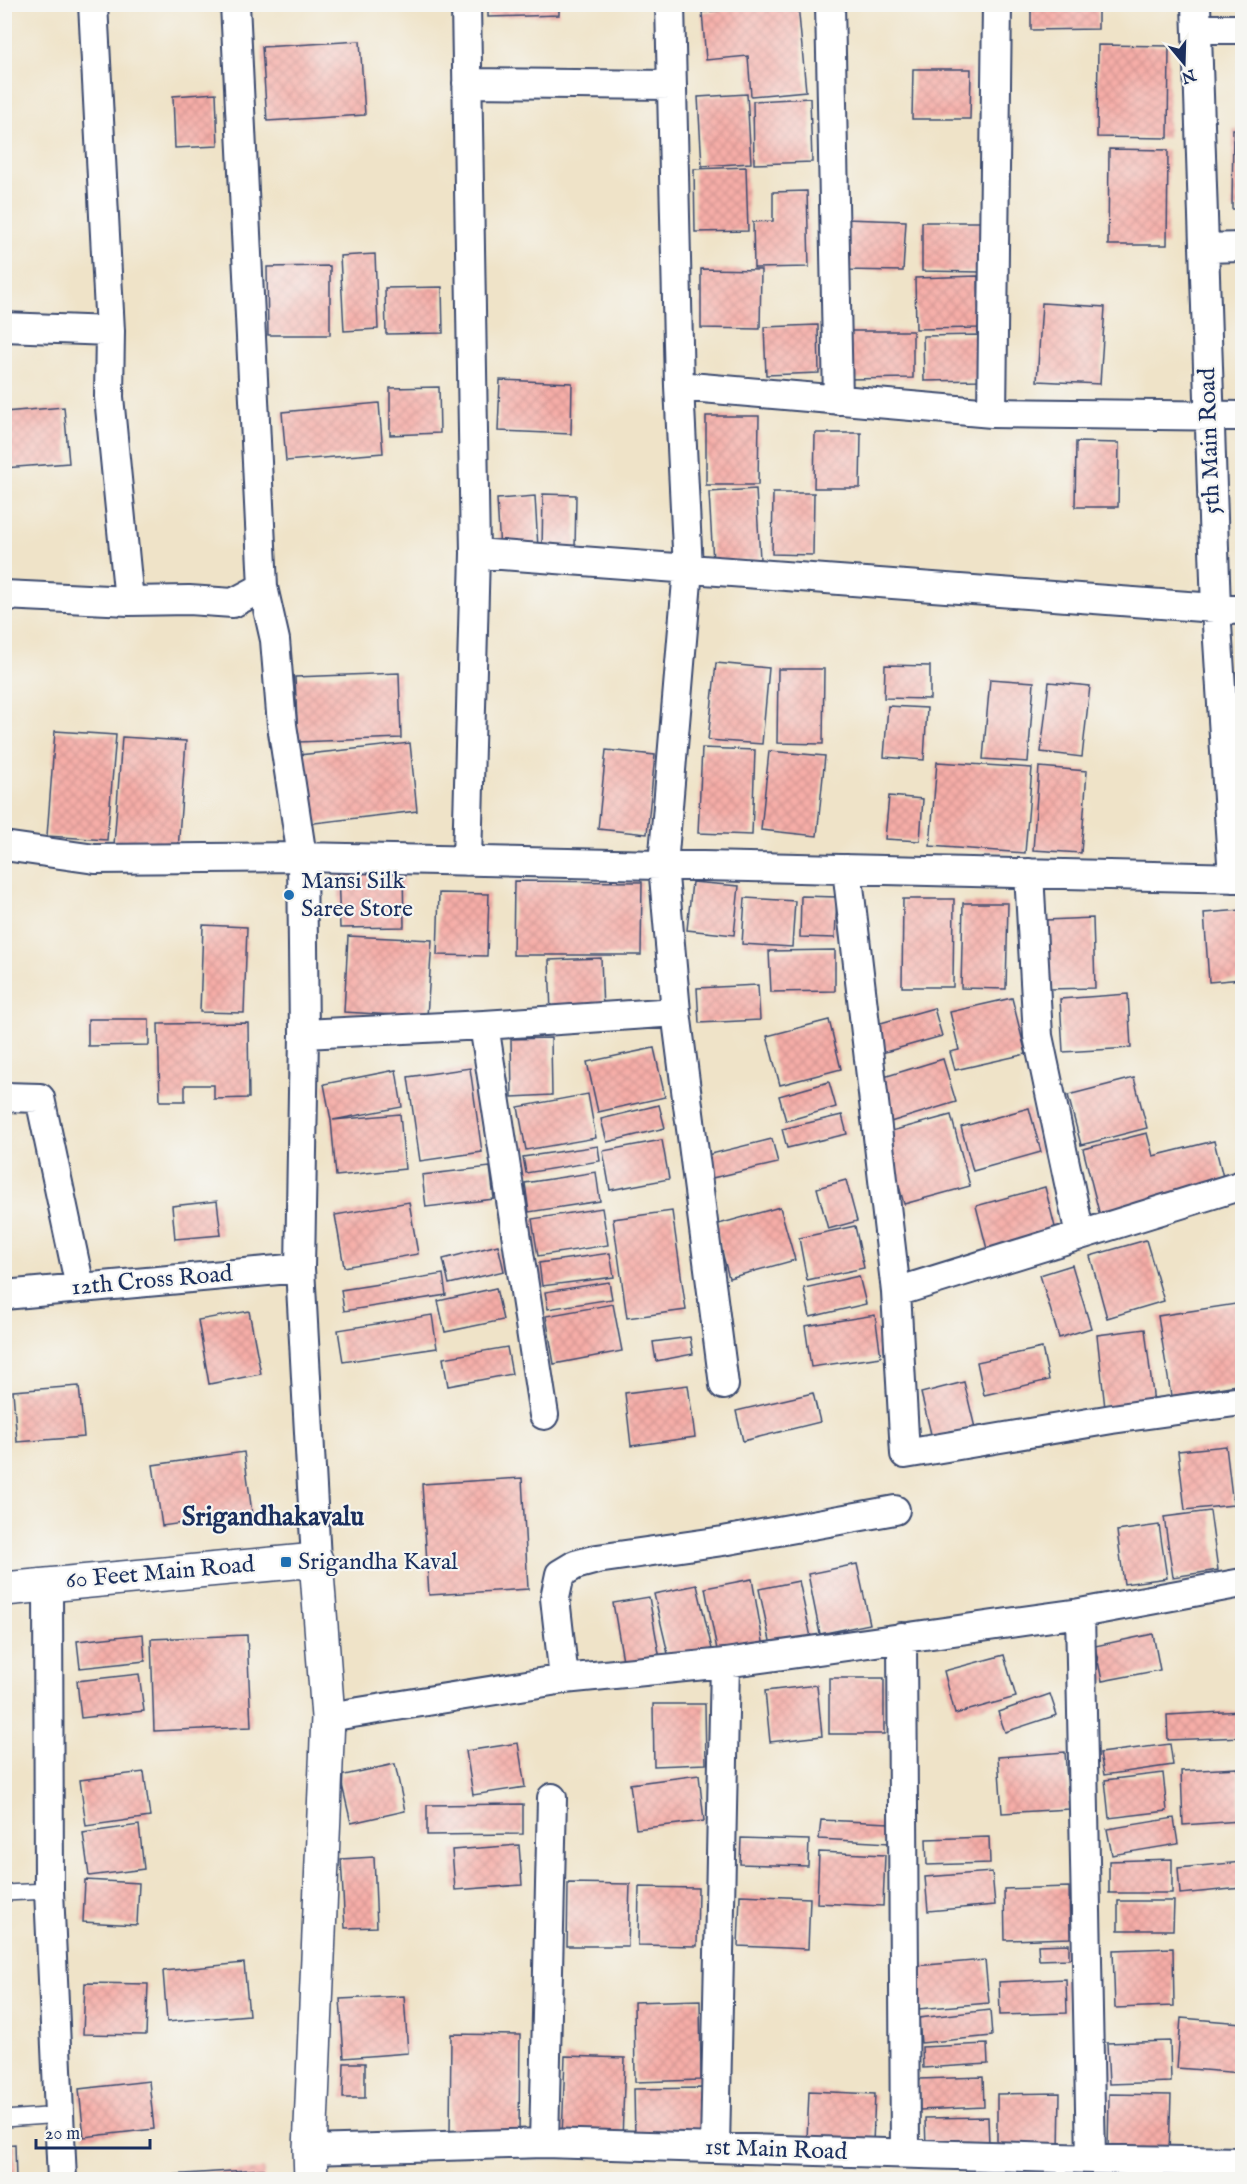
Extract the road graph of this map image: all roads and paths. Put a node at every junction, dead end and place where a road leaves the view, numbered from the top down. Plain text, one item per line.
1 (93, 4) edge
2 (235, 4) edge
3 (466, 4) edge
4 (670, 4) edge
5 (830, 4) edge
6 (997, 4) edge
7 (1197, 17) edge
8 (1242, 29) edge
9 (468, 83) junction
10 (672, 85) junction
11 (1242, 247) edge
12 (1204, 248) junction
13 (4, 327) edge
14 (110, 331) junction
15 (679, 386) junction
16 (838, 400) junction
17 (992, 413) junction
18 (1209, 415) junction
19 (1242, 416) edge
20 (475, 553) junction
21 (688, 569) junction
22 (263, 587) junction
23 (4, 595) edge
24 (129, 601) junction
25 (1229, 610) edge
26 (4, 846) edge
27 (302, 857) junction
28 (467, 861) junction
29 (663, 865) junction
30 (847, 869) junction
31 (1029, 873) junction
32 (1238, 878) edge
33 (676, 1012) junction
34 (484, 1025) junction
35 (304, 1034) junction
36 (4, 1097) edge
37 (1242, 1185) edge
38 (1080, 1235) junction
39 (300, 1268) junction
40 (80, 1287) junction
41 (896, 1292) junction
42 (4, 1295) edge
43 (724, 1385) dead end
44 (1242, 1401) edge
45 (544, 1414) dead end
46 (896, 1510) dead end
47 (316, 1560) junction
48 (48, 1583) junction
49 (1242, 1583) edge
50 (4, 1589) edge
51 (1080, 1613) junction
52 (902, 1637) junction
53 (725, 1663) junction
54 (564, 1678) junction
55 (328, 1717) junction
56 (552, 1798) dead end
57 (49, 1891) junction
58 (4, 1893) edge
59 (60, 2115) junction
60 (4, 2119) edge
61 (544, 2143) junction
62 (715, 2148) junction
63 (905, 2153) junction
64 (1091, 2158) junction
65 (1242, 2162) edge
66 (311, 2165) edge
67 (62, 2180) edge

1 - 14 street
2 - 22 street
3 - 9 street
4 - 10 street
5 - 16 street
6 - 17 street
7 - 8 street
7 - 12 street, 5th Main Road
9 - 10 street
9 - 20 street
10 - 15 street
11 - 12 street
12 - 18 street, 5th Main Road
13 - 14 street
14 - 24 street
15 - 16 street
15 - 21 street
16 - 17 street
17 - 18 street
18 - 19 street
18 - 25 street, 5th Main Road
20 - 21 street
20 - 28 street
21 - 25 street
21 - 29 street
22 - 24 street
22 - 27 street
23 - 24 street
25 - 32 street, 5th Main Road
26 - 27 street
27 - 28 street
27 - 35 street
28 - 29 street
29 - 30 street
29 - 33 street
30 - 31 street
30 - 41 street
31 - 32 street
31 - 38 street
33 - 34 street
33 - 43 street
34 - 35 street
34 - 45 street
35 - 39 street
36 - 40 street
37 - 38 street
38 - 41 street
39 - 40 street, 12th Cross Road
39 - 47 street
40 - 42 street, 12th Cross Road
41 - 44 street
46 - 54 street
47 - 48 street, 60 Feet Main Road
47 - 55 street
48 - 50 street, 60 Feet Main Road
48 - 57 street
49 - 51 street
51 - 52 street
51 - 64 street
52 - 53 street
52 - 63 street
53 - 54 street
53 - 62 street
54 - 55 street
55 - 66 street
56 - 61 street
57 - 58 lane
57 - 59 street
59 - 60 lane
59 - 67 street
61 - 62 street, 1st Main Road
61 - 66 street, 1st Main Road
62 - 63 street, 1st Main Road
63 - 64 street, 1st Main Road
64 - 65 street, 1st Main Road

